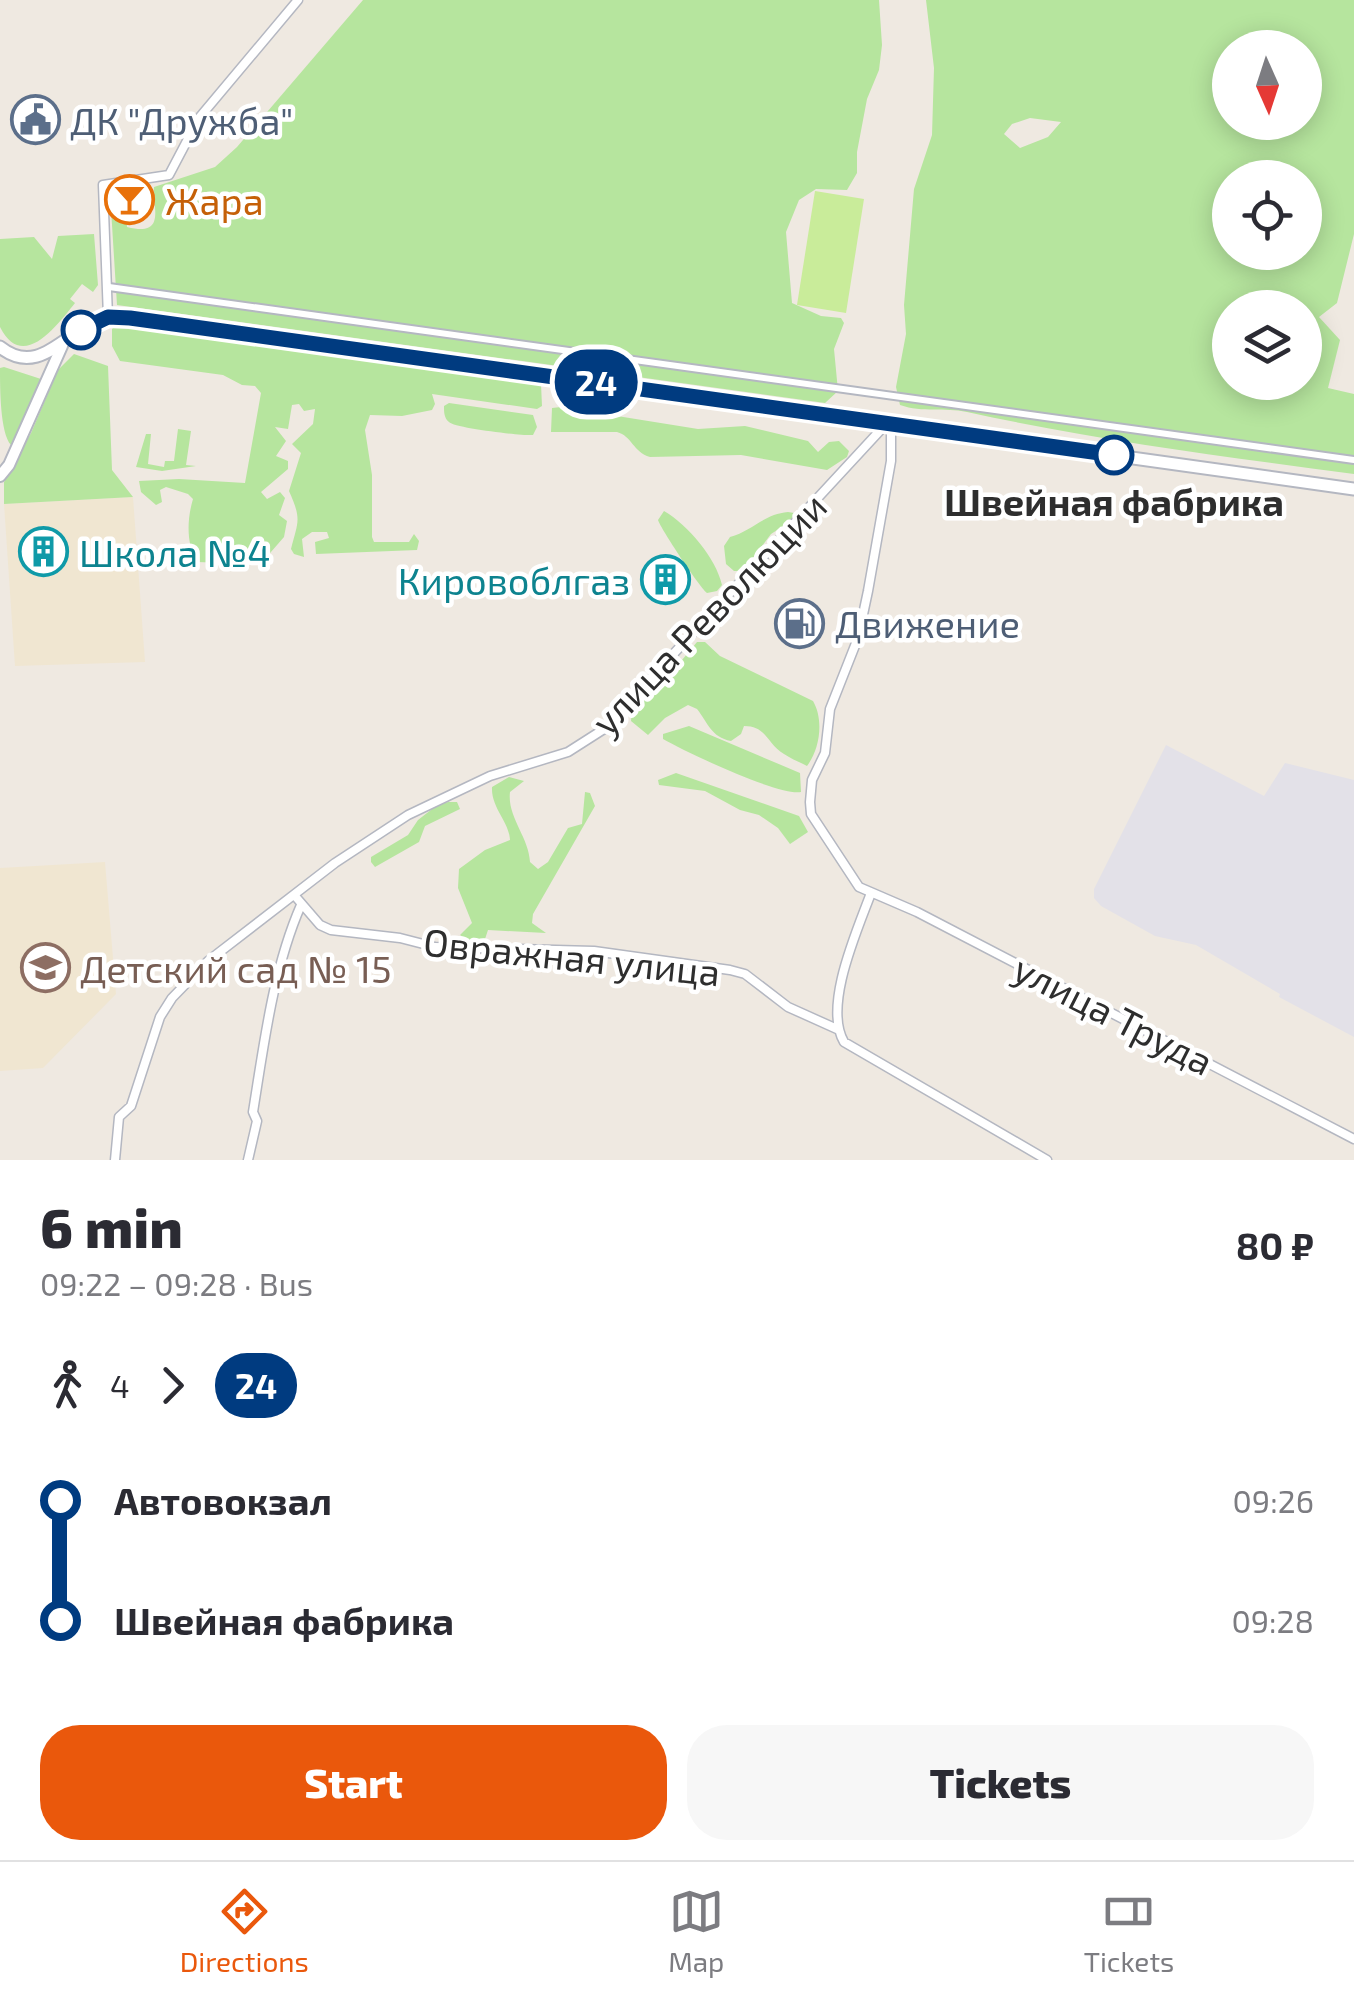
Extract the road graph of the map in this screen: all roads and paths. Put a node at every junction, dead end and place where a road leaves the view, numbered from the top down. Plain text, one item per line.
1 (298, 0) edge
2 (108, 287) junction
3 (108, 317) junction
4 (0, 346) edge
5 (62, 346) junction
6 (887, 423) junction
7 (1354, 460) edge
8 (0, 476) edge
9 (1354, 489) edge
10 (871, 893) junction
11 (295, 896) junction
12 (302, 905) junction
13 (837, 1030) junction
14 (1354, 1139) edge
15 (116, 1160) edge
16 (248, 1160) edge
17 (1046, 1160) edge

1 - 2 street
2 - 3 street
2 - 7 street
3 - 5 main road
3 - 6 main road
4 - 5 main road
5 - 8 street
6 - 9 main road
6 - 10 street
6 - 11 street, улица Революции
10 - 13 street
10 - 14 street, улица Труда
11 - 12 street, Овражная улица
11 - 15 street, улица Революции
12 - 13 street, Овражная улица
12 - 16 street
13 - 17 street

